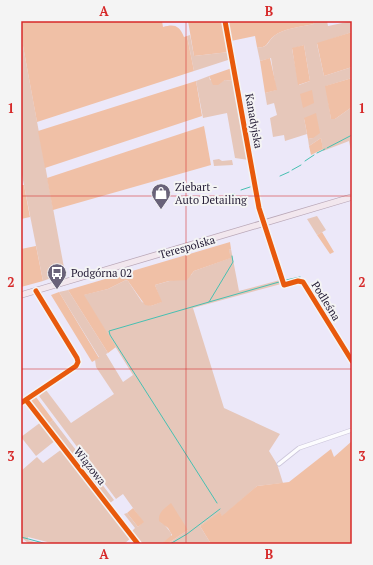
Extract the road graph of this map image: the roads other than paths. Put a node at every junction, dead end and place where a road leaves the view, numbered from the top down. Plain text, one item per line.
1 (225, 21) edge
2 (352, 197) edge
3 (264, 224) junction
4 (36, 291) junction
5 (21, 295) edge
6 (352, 361) edge
7 (26, 400) junction
8 (21, 403) edge
9 (352, 430) edge
10 (279, 464) dead end
11 (138, 544) edge

1 - 3 street, Kanadyjska
2 - 3 main road, Terespolska
3 - 4 main road, Terespolska
3 - 6 street, Podleśna
4 - 5 main road, Terespolska
4 - 7 street
7 - 8 street
7 - 11 street, Wiązowa
9 - 10 street

